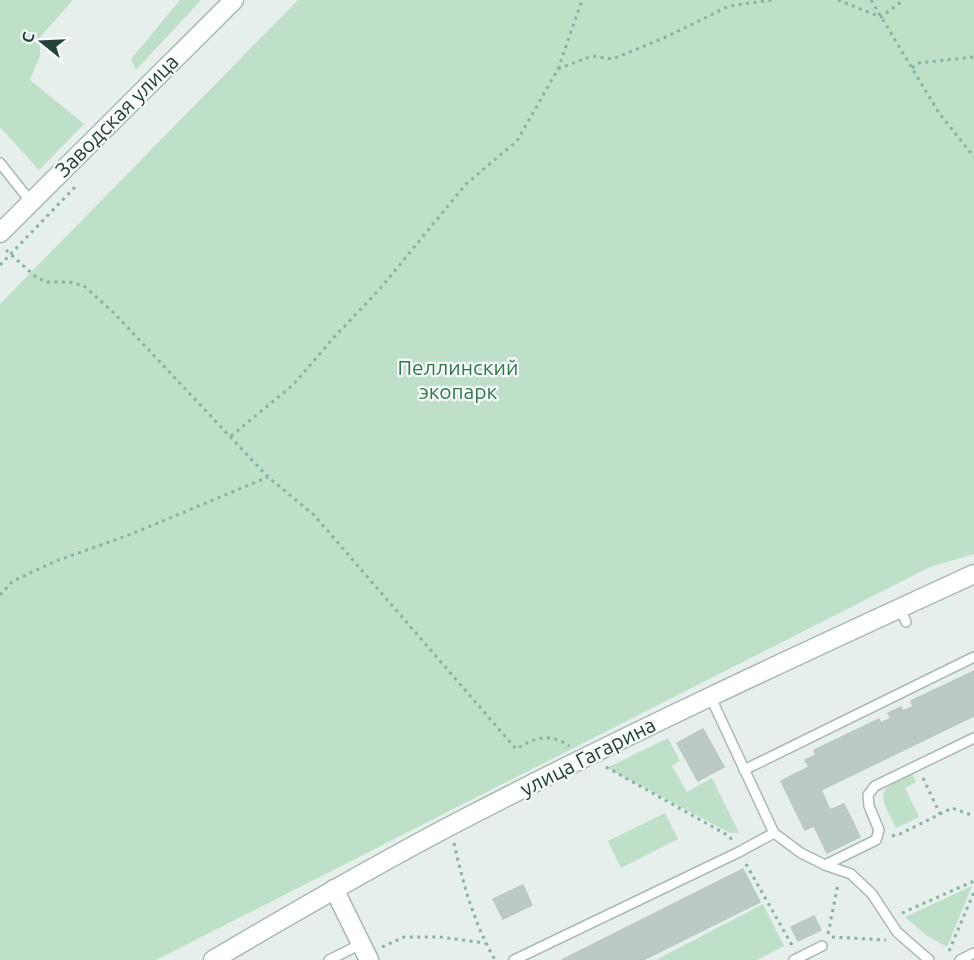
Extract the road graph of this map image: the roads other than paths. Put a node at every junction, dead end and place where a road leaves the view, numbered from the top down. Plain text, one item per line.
1 (234, 0) edge
2 (0, 163) edge
3 (31, 202) junction
4 (0, 233) edge
5 (974, 574) edge
6 (974, 657) edge
7 (710, 696) junction
8 (974, 738) edge
9 (744, 770) junction
10 (774, 833) junction
11 (825, 865) junction
12 (334, 890) junction
13 (822, 946) dead end
14 (366, 953) edge
15 (974, 953) edge
16 (813, 956) edge
17 (796, 959) edge
18 (213, 960) edge
19 (329, 960) edge
20 (514, 960) edge
21 (929, 960) edge
22 (960, 960) edge

1 - 3 street, Заводская улица
2 - 3 lane
3 - 4 street, Заводская улица
5 - 7 street, улица Гагарина
6 - 9 lane
7 - 9 lane
7 - 12 street, улица Гагарина
8 - 11 lane
9 - 10 lane
10 - 11 lane
10 - 20 lane
11 - 21 lane
12 - 14 street
12 - 18 street, улица Гагарина
13 - 16 lane
14 - 19 lane
15 - 22 lane
16 - 17 lane

